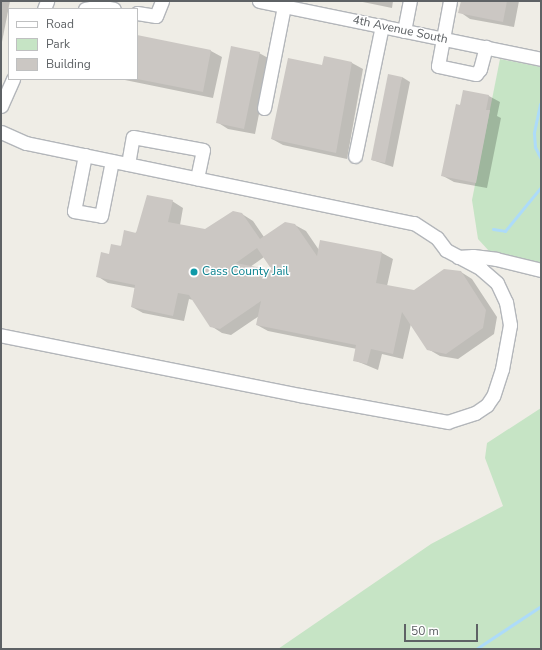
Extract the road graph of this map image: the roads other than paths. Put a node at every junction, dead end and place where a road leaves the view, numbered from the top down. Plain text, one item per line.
1 (162, 1) edge
2 (410, 1) edge
3 (450, 1) edge
4 (265, 2) edge
5 (284, 6) junction
6 (90, 8) edge
7 (109, 8) edge
8 (138, 13) edge
9 (382, 26) junction
10 (404, 31) junction
11 (442, 38) junction
12 (486, 47) junction
13 (541, 59) edge
14 (13, 80) edge
15 (1, 106) edge
16 (264, 108) dead end
17 (1, 132) edge
18 (85, 156) junction
19 (355, 156) dead end
20 (112, 161) junction
21 (128, 164) junction
22 (197, 178) junction
23 (458, 257) junction
24 (541, 270) edge
25 (1, 335) edge

1 - 8 street
2 - 10 street
3 - 11 street
4 - 5 street, 4th Avenue South
5 - 9 street, 4th Avenue South
5 - 16 street
6 - 7 street
9 - 10 street, 4th Avenue South
9 - 19 street
10 - 11 street, 4th Avenue South
11 - 12 street, 4th Avenue South
11 - 12 street
12 - 13 street, 4th Avenue South
14 - 15 street
17 - 18 street
18 - 20 street
18 - 20 street
20 - 21 street
21 - 22 street
21 - 22 street
22 - 23 street
23 - 24 street
23 - 25 street

